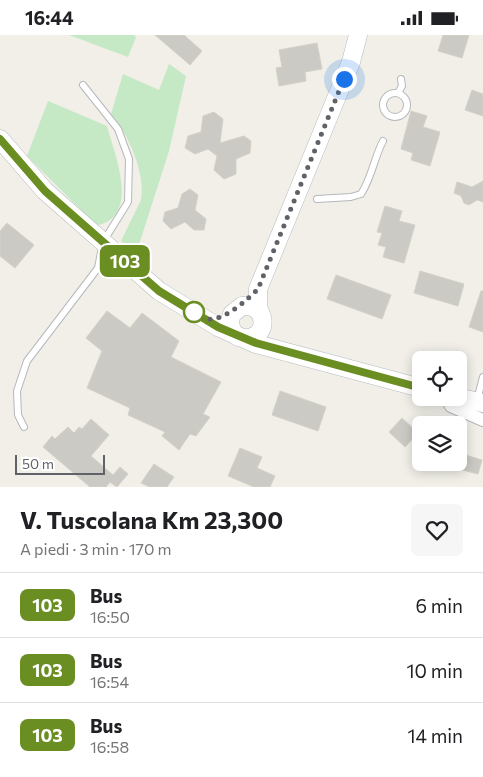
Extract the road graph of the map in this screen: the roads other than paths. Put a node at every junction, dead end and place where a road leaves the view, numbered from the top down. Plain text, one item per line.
1 (358, 35) edge
2 (402, 79) dead end
3 (83, 85) dead end
4 (398, 93) dead end
5 (0, 139) edge
6 (383, 141) dead end
7 (317, 199) dead end
8 (103, 242) junction
9 (258, 289) junction
10 (237, 309) junction
11 (262, 318) junction
12 (205, 319) junction
13 (240, 338) junction
14 (281, 351) junction
15 (483, 377) edge
16 (412, 386) edge
17 (479, 403) edge
18 (451, 406) edge
19 (483, 420) edge
20 (24, 427) dead end

1 - 9 main road
2 - 4 lane
3 - 8 lane
5 - 8 main road
6 - 7 lane
8 - 12 main road
8 - 20 lane
9 - 10 main road
9 - 11 main road
10 - 11 main road
10 - 12 main road
10 - 13 main road
11 - 13 main road
11 - 14 main road
12 - 13 main road
13 - 14 main road
14 - 16 main road
15 - 17 lane
18 - 19 street

